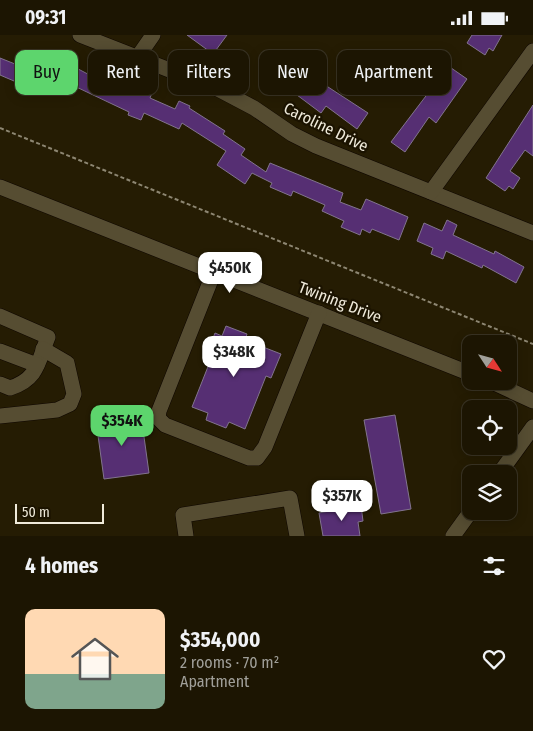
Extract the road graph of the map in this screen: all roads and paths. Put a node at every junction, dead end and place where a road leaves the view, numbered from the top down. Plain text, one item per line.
1 (80, 35) edge
2 (153, 35) edge
3 (117, 50) edge
4 (143, 50) edge
5 (533, 51) edge
6 (158, 66) edge
7 (0, 128) edge
8 (0, 187) edge
9 (431, 192) junction
10 (533, 233) edge
11 (214, 272) junction
12 (318, 313) junction
13 (0, 316) edge
14 (533, 344) edge
15 (43, 349) junction
16 (0, 351) edge
17 (37, 365) junction
18 (462, 369) edge
19 (3, 387) edge
20 (509, 390) edge
21 (533, 401) edge
22 (0, 416) edge
23 (533, 427) edge
24 (506, 465) edge
25 (465, 520) edge
26 (186, 536) edge
27 (293, 536) edge
28 (453, 536) edge

1 - 3 street, Caroline Drive
2 - 4 street
5 - 9 street
6 - 9 street, Caroline Drive
7 - 14 path
8 - 11 street, Twining Drive
9 - 10 street, Caroline Drive
11 - 12 street, Twining Drive
11 - 12 street
12 - 18 street, Twining Drive
13 - 15 street
15 - 17 street
15 - 22 street
16 - 17 street
17 - 19 street
20 - 21 street
23 - 24 street
25 - 28 street
26 - 27 street

